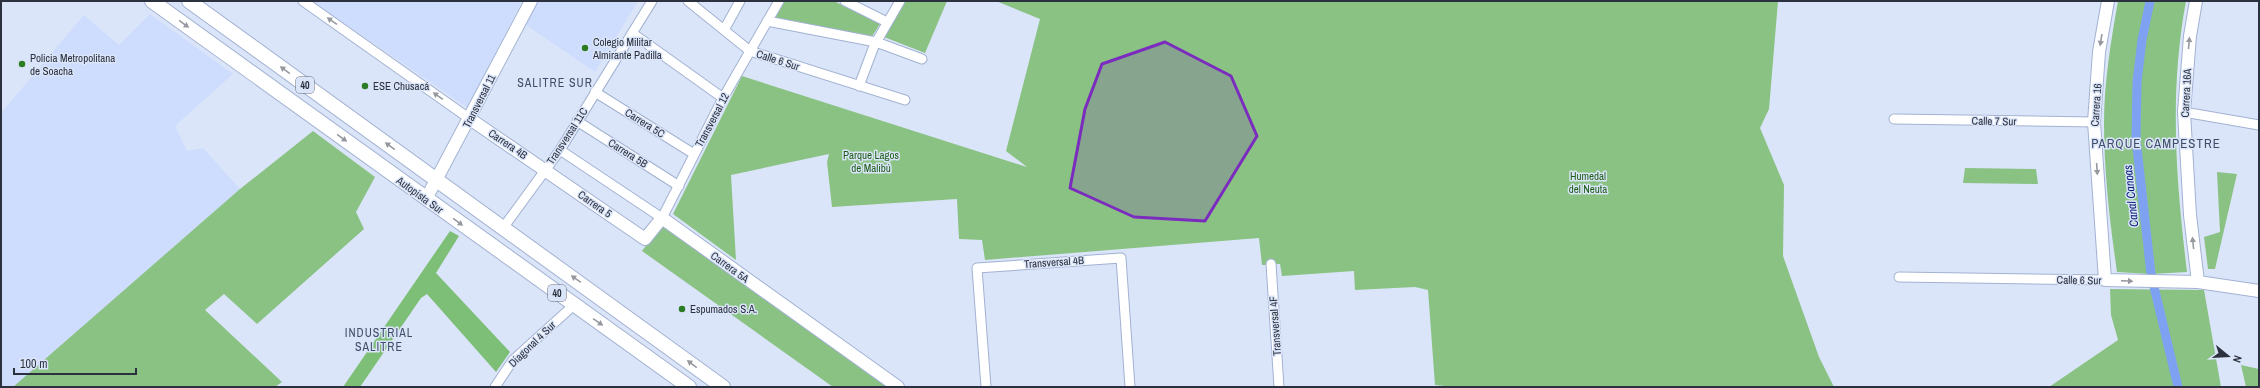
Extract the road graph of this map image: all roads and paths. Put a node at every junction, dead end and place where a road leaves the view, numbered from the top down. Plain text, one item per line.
1 (152, 1) edge
2 (189, 1) edge
3 (303, 1) edge
4 (531, 1) edge
5 (652, 1) edge
6 (740, 1) edge
7 (780, 1) edge
8 (845, 1) edge
9 (900, 1) edge
10 (2108, 1) edge
11 (2196, 1) edge
12 (693, 3) edge
13 (768, 21) junction
14 (887, 22) junction
15 (724, 30) junction
16 (632, 33) junction
17 (876, 42) junction
18 (750, 51) junction
19 (922, 59) dead end
20 (859, 86) junction
21 (595, 92) junction
22 (723, 98) junction
23 (905, 100) dead end
24 (2184, 112) junction
25 (470, 119) junction
26 (1894, 119) dead end
27 (578, 121) junction
28 (2094, 122) junction
29 (2259, 125) edge
30 (560, 150) junction
31 (694, 154) junction
32 (545, 170) junction
33 (437, 181) junction
34 (679, 186) junction
35 (426, 199) junction
36 (662, 218) junction
37 (503, 228) junction
38 (645, 239) joint
39 (1271, 264) dead end
40 (1899, 277) dead end
41 (2105, 280) junction
42 (2198, 282) junction
43 (2259, 291) edge
44 (574, 305) junction
45 (495, 387) edge
46 (689, 387) edge
47 (723, 387) edge
48 (898, 387) edge
49 (986, 387) edge
50 (1130, 387) edge
51 (1279, 387) edge

1 -> 35 highway, Autopista Sur / 40
33 -> 2 highway, Autopista Sur / 40
25 -> 3 street
4 - 25 main road, Transversal 11
5 - 16 street, Transversal 11C
6 - 15 street
7 - 13 street, Transversal 12
8 - 14 street
9 - 14 street
10 -> 28 main road, Carrera 16
24 -> 11 main road, Carrera 16A
12 - 15 street, Calle 6 Sur
13 - 17 street
13 - 18 street, Transversal 12
14 - 17 street
15 - 18 street, Calle 6 Sur
16 - 21 street, Transversal 11C
16 - 22 street
17 - 19 street
17 - 20 street
18 - 20 street, Calle 6 Sur
18 - 22 street, Transversal 12
20 - 23 street, Calle 6 Sur
21 - 27 street, Transversal 11C
21 - 31 street, Carrera 5C
22 - 31 street, Transversal 12
24 - 29 street
42 -> 24 main road, Carrera 16A
25 - 32 main road, Carrera 4B
25 - 33 main road, Transversal 11
26 - 28 street, Calle 7 Sur
27 - 30 street, Transversal 11C
27 - 34 street, Carrera 5B
28 -> 41 main road, Carrera 16
30 - 32 street, Transversal 11C
30 - 36 street, Carrera 5A
31 - 34 street, Transversal 12
32 - 37 street, Transversal 11C
32 - 38 main road, Carrera 5
33 - 35 main road, Transversal 11
33 - 37 highway, Autopista Sur / 40
34 - 36 street, Transversal 12
35 -> 44 highway, Autopista Sur / 40
36 - 38 main road, Transversal 12
36 - 48 main road, Carrera 5A
47 -> 37 highway, Autopista Sur / 40
39 - 51 street, Transversal 4F
40 - 41 street, Calle 6 Sur
41 -> 42 main road, Calle 6 Sur
42 - 43 main road, Calle 6 Sur
44 - 45 street, Diagonal 4 Sur
44 -> 46 highway, Autopista Sur / 40
49 - 50 street, Transversal 4B

